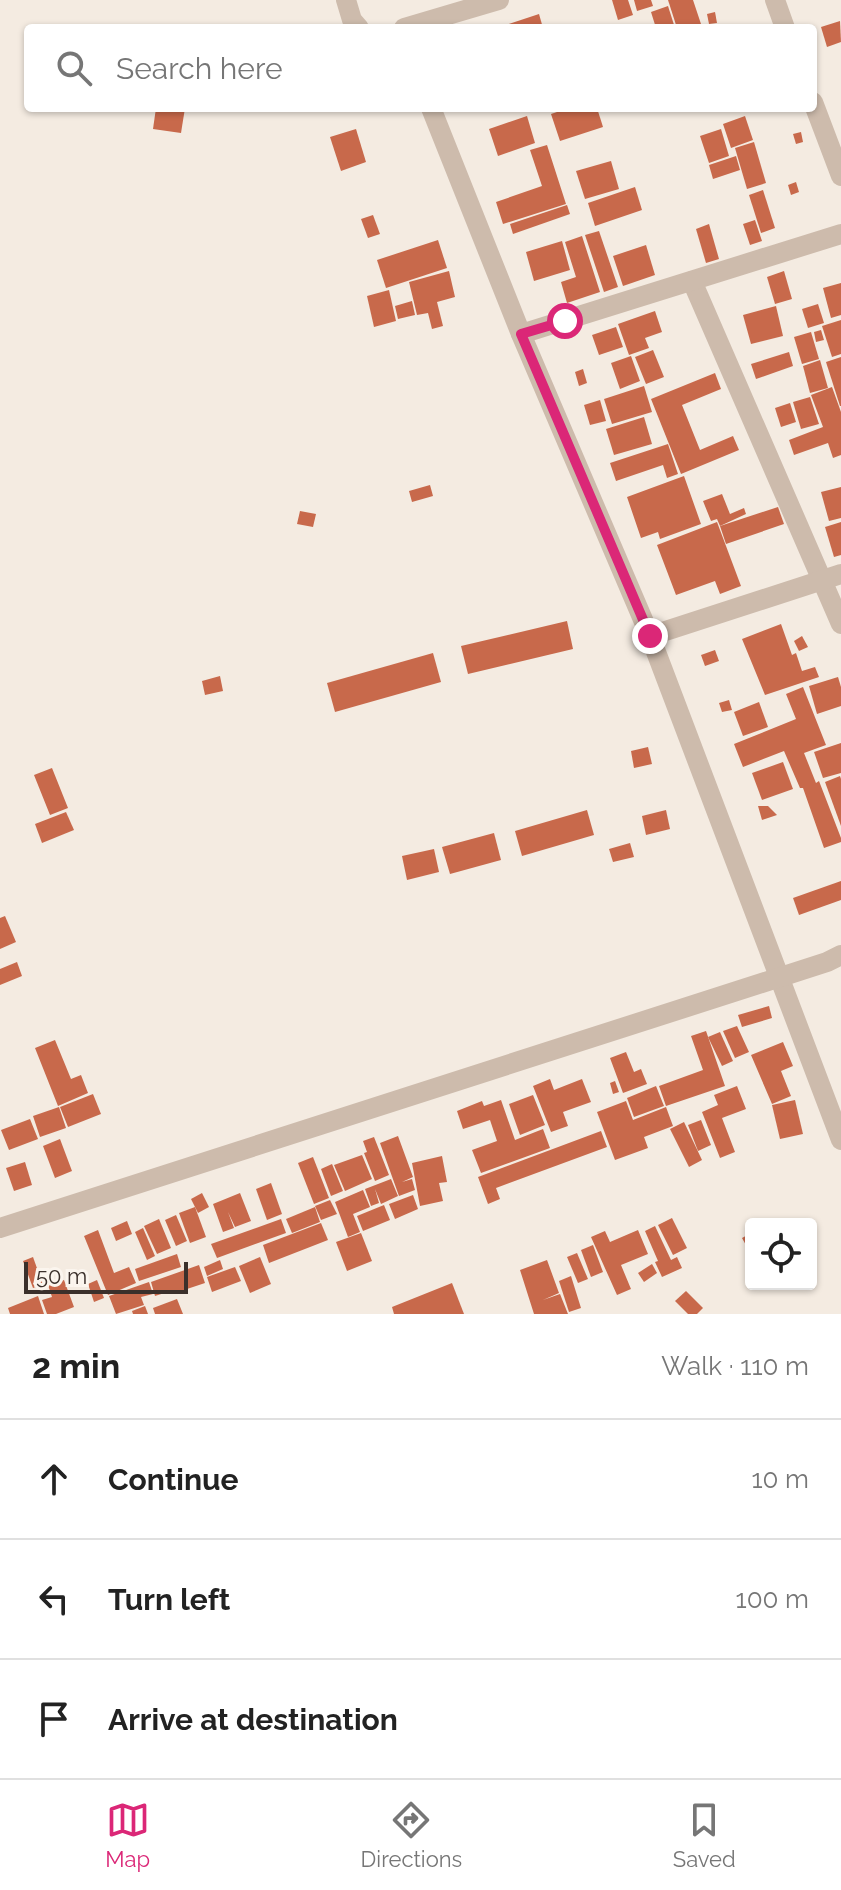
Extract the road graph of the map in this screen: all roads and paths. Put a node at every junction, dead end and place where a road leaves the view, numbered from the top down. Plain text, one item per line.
1 (346, 0) edge
2 (499, 0) edge
3 (775, 0) edge
4 (356, 24) edge
5 (418, 24) edge
6 (784, 24) edge
7 (433, 112) edge
8 (817, 112) edge
9 (841, 176) edge
10 (841, 234) edge
11 (692, 281) junction
12 (521, 334) junction
13 (832, 577) edge
14 (841, 624) edge
15 (650, 636) junction
16 (841, 955) edge
17 (781, 977) junction
18 (841, 1140) edge
19 (0, 1228) edge

1 - 4 street
2 - 5 street
3 - 6 street
7 - 12 street
8 - 9 street
10 - 11 street
11 - 12 street
11 - 13 street
12 - 15 street
13 - 14 street
13 - 15 street
15 - 17 street
16 - 17 street
17 - 18 street
17 - 19 street

